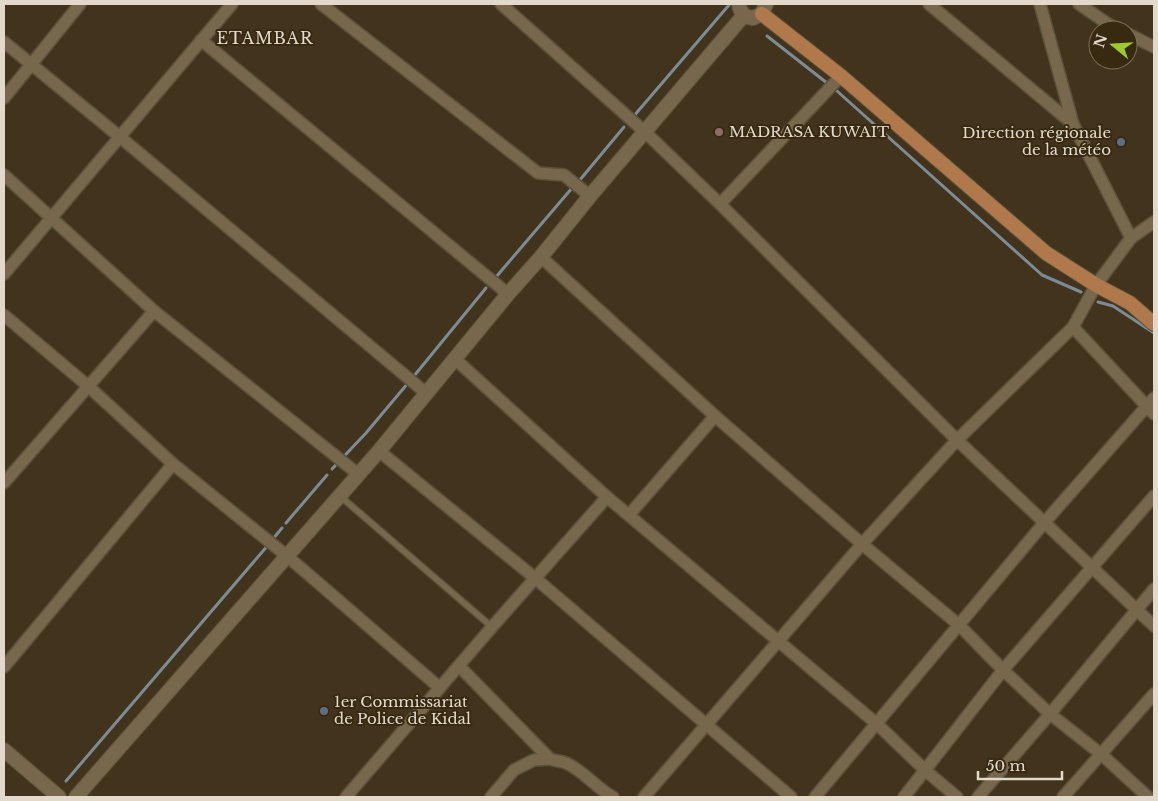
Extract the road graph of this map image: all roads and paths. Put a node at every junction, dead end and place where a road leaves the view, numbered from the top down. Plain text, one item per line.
1 (80, 4) edge
2 (232, 4) edge
3 (321, 4) edge
4 (501, 4) edge
5 (929, 4) edge
6 (1040, 4) edge
7 (1079, 4) edge
8 (764, 9) edge
9 (742, 10) edge
10 (1102, 20) edge
11 (1138, 39) edge
12 (202, 40) junction
13 (4, 42) edge
14 (1154, 48) edge
15 (31, 64) junction
16 (841, 76) junction
17 (4, 98) edge
18 (1073, 124) junction
19 (644, 132) junction
20 (120, 136) junction
21 (4, 175) edge
22 (590, 196) junction
23 (720, 204) junction
24 (52, 217) junction
25 (1154, 222) edge
26 (1131, 238) junction
27 (541, 257) junction
28 (4, 274) edge
29 (1096, 284) junction
30 (508, 294) junction
31 (154, 311) junction
32 (4, 315) edge
33 (1154, 324) edge
34 (1073, 327) junction
35 (455, 358) junction
36 (88, 386) junction
37 (426, 393) junction
38 (1152, 406) edge
39 (715, 416) junction
40 (957, 440) junction
41 (379, 451) junction
42 (173, 464) junction
43 (358, 474) junction
44 (4, 483) edge
45 (340, 496) junction
46 (1154, 496) edge
47 (607, 497) junction
48 (629, 515) junction
49 (1044, 523) junction
50 (862, 544) junction
51 (287, 556) junction
52 (1093, 568) junction
53 (535, 578) junction
54 (1154, 589) edge
55 (1136, 610) junction
56 (959, 625) junction
57 (1154, 626) edge
58 (492, 627) junction
59 (778, 642) junction
60 (459, 666) junction
61 (4, 667) edge
62 (1003, 670) junction
63 (440, 688) junction
64 (1154, 694) edge
65 (1050, 714) junction
66 (877, 724) junction
67 (706, 726) junction
68 (4, 750) edge
69 (1101, 754) junction
70 (550, 759) junction
71 (926, 771) junction
72 (1148, 794) edge
73 (58, 797) edge
74 (63, 797) edge
75 (75, 797) edge
76 (346, 797) edge
77 (491, 797) edge
78 (613, 797) edge
79 (644, 797) edge
80 (791, 797) edge
81 (814, 797) edge
82 (904, 797) edge
83 (957, 797) edge
84 (978, 797) edge
85 (1063, 797) edge

1 - 15 street
2 - 12 street
3 - 22 street
4 - 19 street
5 - 18 street
6 - 18 street
7 - 10 street
8 - 9 street
8 - 16 main road
9 - 19 street
11 - 14 street
12 - 20 street
12 - 30 street
13 - 15 street
15 - 17 street
15 - 20 street
16 - 23 street
16 - 29 main road
18 - 26 street
19 - 22 street
19 - 23 street
20 - 24 street
20 - 37 street
21 - 24 street
22 - 27 street
23 - 40 street
24 - 28 street
24 - 31 street
25 - 26 street
26 - 29 street
27 - 30 street
27 - 39 street
29 - 33 main road
29 - 34 street
30 - 35 street
31 - 36 street
31 - 43 street
32 - 36 street
34 - 38 street
34 - 40 street
35 - 37 street
35 - 47 street
36 - 42 street
36 - 44 street
37 - 41 street
38 - 49 street
39 - 48 street
39 - 50 street
40 - 49 street
40 - 50 street
41 - 43 street
41 - 53 street
42 - 51 street
42 - 61 street
43 - 45 street
45 - 51 street
45 - 58 lane
46 - 52 street
47 - 48 street
47 - 53 street
48 - 59 street
49 - 52 street
49 - 56 street
50 - 56 street
50 - 59 street
51 - 63 street
51 - 75 street
52 - 55 street
52 - 62 street
53 - 58 street
53 - 67 street
54 - 55 street
55 - 57 street
55 - 65 street
56 - 62 street
56 - 66 street
58 - 60 street
59 - 66 street
59 - 67 street
60 - 63 street
60 - 70 street
62 - 65 street
62 - 71 street
63 - 76 street
64 - 69 street
65 - 69 street
65 - 84 street
66 - 71 street
66 - 81 street
67 - 79 street
67 - 80 street
68 - 73 street
69 - 72 street
69 - 85 street
70 - 77 street
70 - 78 street
71 - 82 street
71 - 83 street
74 - 75 street

